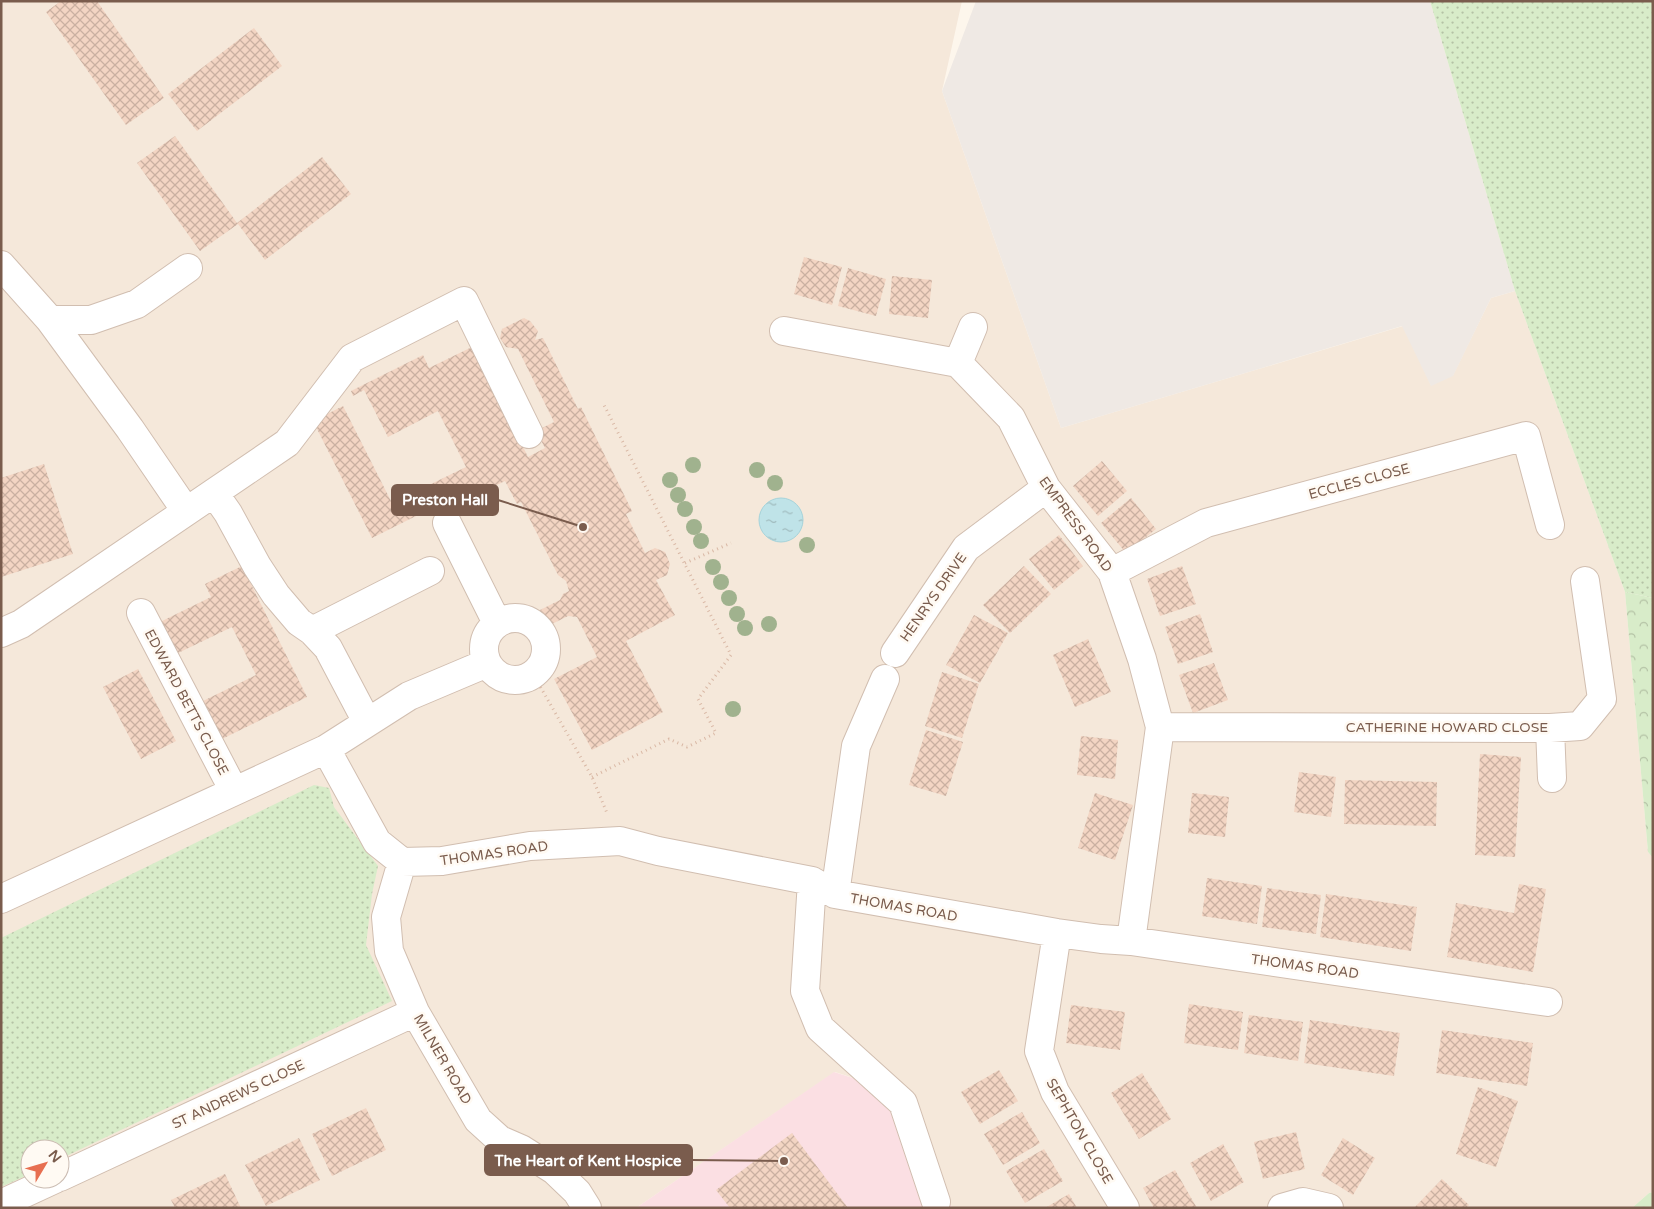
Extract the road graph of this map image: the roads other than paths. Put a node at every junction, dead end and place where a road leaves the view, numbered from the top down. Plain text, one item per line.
1 (1, 265) edge
2 (188, 268) dead end
3 (50, 320) junction
4 (973, 327) dead end
5 (784, 331) dead end
6 (958, 363) junction
7 (529, 434) dead end
8 (1046, 488) junction
9 (214, 493) junction
10 (186, 511) junction
11 (447, 522) dead end
12 (1550, 525) dead end
13 (430, 571) dead end
14 (1112, 572) junction
15 (1585, 581) dead end
16 (141, 613) dead end
17 (497, 623) junction
18 (312, 631) junction
19 (1, 633) edge
20 (895, 652) dead end
21 (487, 663) junction
22 (885, 679) dead end
23 (367, 722) junction
24 (1160, 727) junction
25 (1550, 728) junction
26 (326, 749) junction
27 (1552, 778) dead end
28 (234, 791) junction
29 (402, 862) junction
30 (824, 888) junction
31 (1, 899) edge
32 (1057, 933) junction
33 (1131, 941) junction
34 (1548, 1002) dead end
35 (415, 1012) junction
36 (70, 1171) edge
37 (33, 1189) edge
38 (936, 1202) dead end
39 (1, 1204) edge
40 (587, 1208) edge
41 (1125, 1208) edge
42 (1282, 1208) edge
43 (1329, 1208) edge

1 - 3 street
2 - 3 street
3 - 10 street
4 - 6 street
5 - 6 street
6 - 8 street, EMPRESS ROAD
7 - 9 street
8 - 14 street, EMPRESS ROAD
8 - 20 street, HENRYS DRIVE
9 - 10 street
9 - 18 street
10 - 19 street
11 - 17 street
12 - 14 street, ECCLES CLOSE
13 - 18 street
14 - 24 street, EMPRESS ROAD
15 - 25 street, CATHERINE HOWARD CLOSE
16 - 28 street, EDWARD BETTS CLOSE
17 - 21 street
17 - 21 street
18 - 23 street
21 - 23 street
22 - 30 street
23 - 26 street
24 - 25 street, CATHERINE HOWARD CLOSE
24 - 33 street, EMPRESS ROAD
25 - 27 street
26 - 28 street
26 - 29 street
28 - 31 street
29 - 30 street, THOMAS ROAD
29 - 35 street, MILNER ROAD
30 - 32 street, THOMAS ROAD
30 - 38 street
32 - 33 street, THOMAS ROAD
32 - 41 street, SEPHTON CLOSE
33 - 34 street, THOMAS ROAD
35 - 36 street, ST ANDREWS CLOSE
35 - 40 street, MILNER ROAD
37 - 39 street
42 - 43 street

